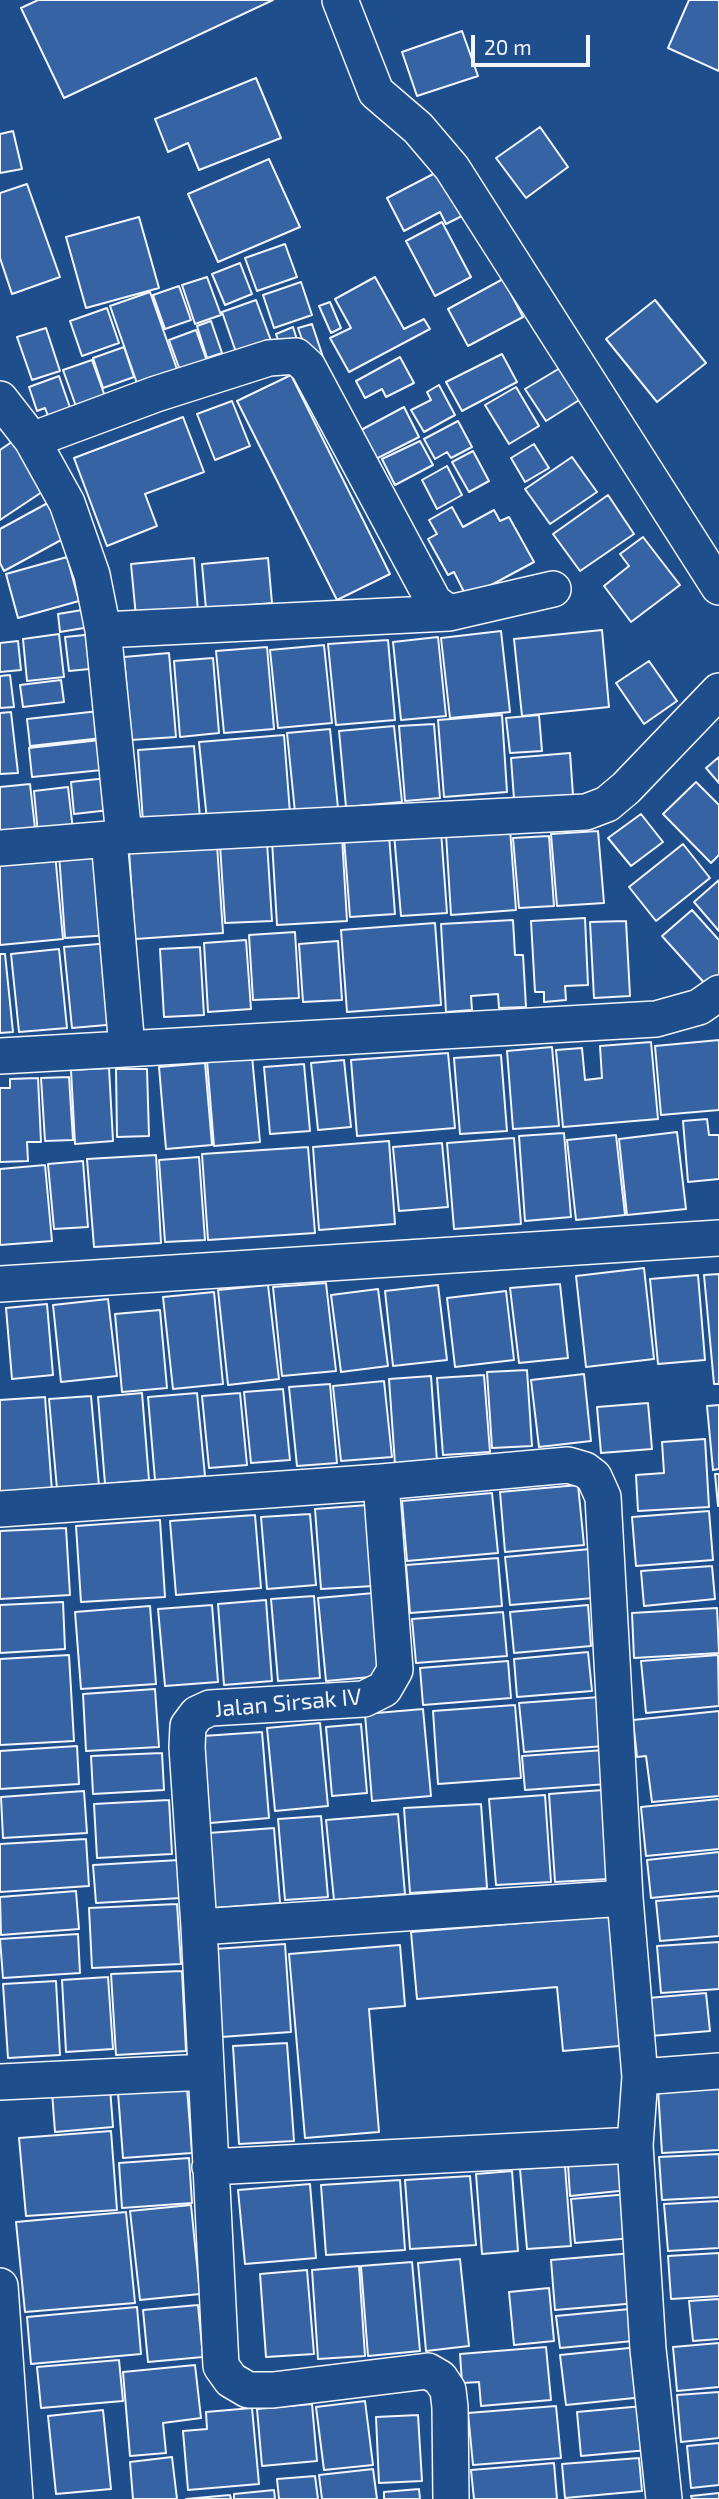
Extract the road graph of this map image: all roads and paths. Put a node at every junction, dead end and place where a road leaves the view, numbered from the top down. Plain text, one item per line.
1 (340, 0) edge
2 (0, 399) edge
3 (32, 440) junction
4 (719, 587) edge
5 (553, 589) dead end
6 (449, 613) junction
7 (103, 630) junction
8 (719, 691) edge
9 (117, 838) junction
10 (0, 848) edge
11 (719, 993) edge
12 (127, 1048) junction
13 (0, 1056) edge
14 (719, 1238) edge
15 (0, 1284) edge
16 (381, 1482) junction
17 (0, 1509) edge
18 (625, 1898) junction
19 (199, 1927) junction
20 (206, 2071) junction
21 (719, 2071) edge
22 (639, 2077) junction
23 (0, 2082) edge
24 (635, 2145) junction
25 (210, 2167) junction
26 (0, 2286) edge
27 (2, 2336) edge
28 (15, 2499) edge
29 (451, 2499) edge
30 (664, 2499) edge

1 - 4 street
2 - 3 street
3 - 6 street
3 - 7 street
5 - 6 street
6 - 7 street
7 - 9 street
8 - 9 street
9 - 10 street
9 - 12 street
11 - 12 street
12 - 13 street
14 - 15 street
16 - 17 street
16 - 18 street
16 - 19 street, Jalan Sirsak IV
18 - 19 street
18 - 22 street
19 - 20 street
20 - 23 street
20 - 25 street
21 - 22 street
22 - 24 street
24 - 25 street
24 - 30 street
25 - 29 street
26 - 27 street
27 - 28 street

